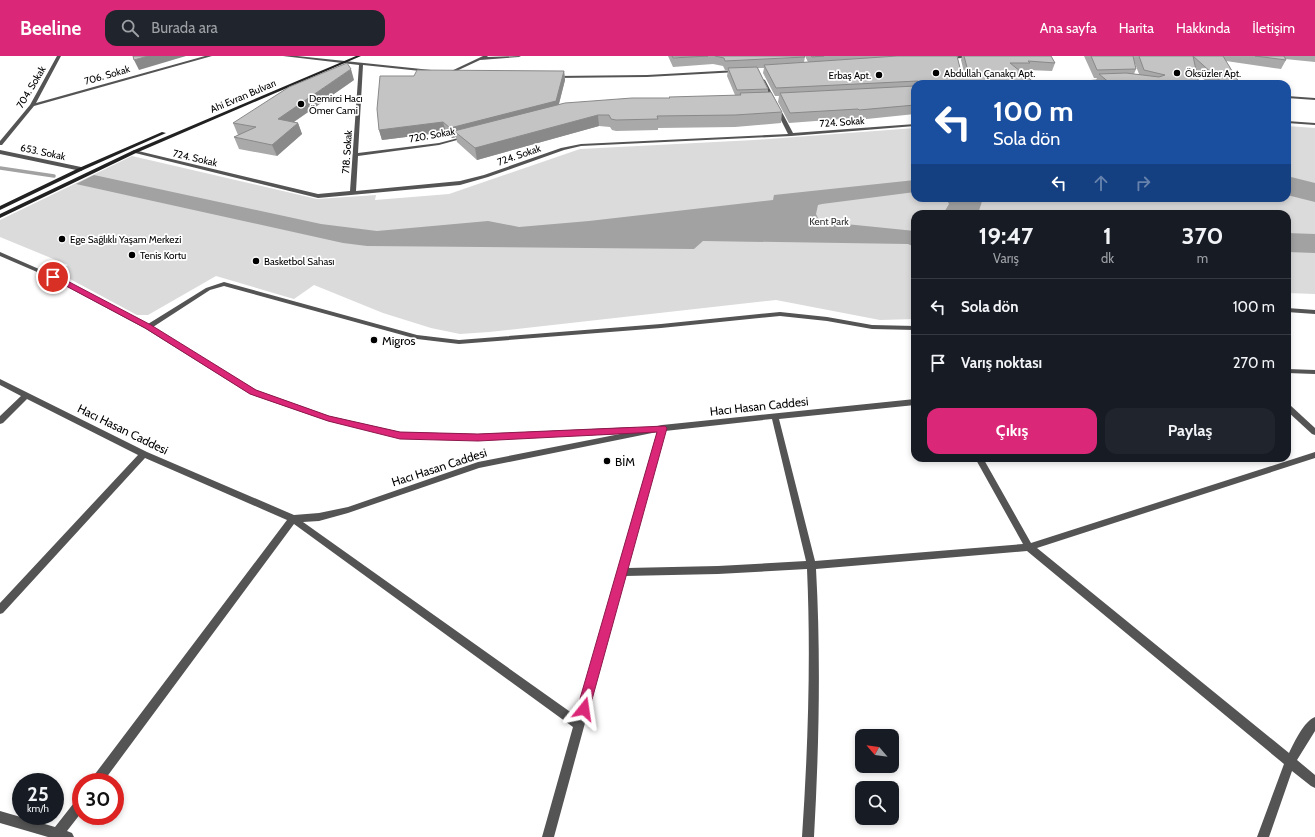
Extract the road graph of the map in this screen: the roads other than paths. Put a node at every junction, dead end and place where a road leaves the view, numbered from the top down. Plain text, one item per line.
1 (59, 56) edge
2 (210, 56) edge
3 (285, 56) edge
4 (347, 56) edge
5 (359, 56) edge
6 (486, 56) edge
7 (519, 56) edge
8 (978, 56) edge
9 (956, 57) edge
10 (479, 59) junction
11 (940, 59) edge
12 (332, 62) junction
13 (342, 63) junction
14 (958, 64) edge
15 (361, 65) junction
16 (433, 71) edge
17 (743, 71) edge
18 (441, 72) edge
19 (449, 73) junction
20 (464, 74) edge
21 (761, 76) edge
22 (551, 77) edge
23 (1291, 97) edge
24 (1315, 99) edge
25 (774, 100) junction
26 (781, 100) edge
27 (766, 101) edge
28 (32, 105) junction
29 (1291, 122) edge
30 (1315, 124) edge
31 (911, 125) edge
32 (475, 134) edge
33 (791, 135) junction
34 (0, 144) edge
35 (0, 152) edge
36 (134, 152) junction
37 (356, 155) junction
38 (81, 169) junction
39 (354, 192) junction
40 (0, 208) edge
41 (0, 216) edge
42 (0, 254) edge
43 (1291, 310) edge
44 (1315, 312) edge
45 (148, 327) junction
46 (911, 328) edge
47 (1291, 371) edge
48 (1315, 372) edge
49 (0, 382) edge
50 (27, 395) junction
51 (911, 402) edge
52 (1291, 411) edge
53 (776, 417) junction
54 (0, 421) edge
55 (662, 428) junction
56 (1315, 432) edge
57 (144, 454) junction
58 (1315, 455) edge
59 (981, 462) edge
60 (294, 519) junction
61 (1028, 547) junction
62 (811, 565) junction
63 (621, 572) junction
64 (0, 610) edge
65 (1315, 722) edge
66 (579, 725) junction
67 (1290, 763) junction
68 (103, 773) edge
69 (1315, 782) edge
70 (0, 817) edge
71 (72, 817) edge
72 (60, 836) edge
73 (548, 837) edge
74 (808, 837) edge
75 (1263, 837) edge

1 - 28 street, 704. Sokak
2 - 28 street, 706. Sokak
3 - 12 street
4 - 12 main road, Ahi Evran Bulvarı
5 - 13 main road, Ahi Evran Bulvarı
6 - 10 street
7 - 10 street
8 - 9 street
9 - 11 street
9 - 14 street
10 - 19 street
12 - 13 street
12 - 38 main road, Ahi Evran Bulvarı
13 - 15 street
13 - 36 main road, Ahi Evran Bulvarı
15 - 16 street
15 - 37 street, 718. Sokak
17 - 22 street
18 - 19 street
19 - 20 street
21 - 25 street
23 - 24 street
25 - 26 street
25 - 27 street
25 - 33 street
28 - 34 street, 704. Sokak
29 - 30 street
31 - 33 street, 724. Sokak
32 - 37 street, 720. Sokak
33 - 39 street, 724. Sokak
35 - 38 street, 653. Sokak
36 - 39 street, 724. Sokak
36 - 41 main road, Ahi Evran Bulvarı
37 - 39 street, 718. Sokak
38 - 40 main road, Ahi Evran Bulvarı
42 - 45 street
43 - 44 street
45 - 46 street
45 - 55 street
47 - 48 street
49 - 50 street, Hacı Hasan Caddesi
50 - 54 street
50 - 57 street, Hacı Hasan Caddesi
51 - 53 street, Hacı Hasan Caddesi
52 - 56 street
53 - 55 street, Hacı Hasan Caddesi
53 - 62 street
55 - 60 street, Hacı Hasan Caddesi
55 - 63 street
57 - 60 street, Hacı Hasan Caddesi
57 - 64 street
58 - 61 street
59 - 61 street
60 - 66 street
60 - 68 street
61 - 62 street
61 - 67 street
62 - 63 street
62 - 74 street
63 - 66 street
65 - 67 street
66 - 73 street
67 - 69 street
67 - 75 street
70 - 72 street
71 - 72 street

